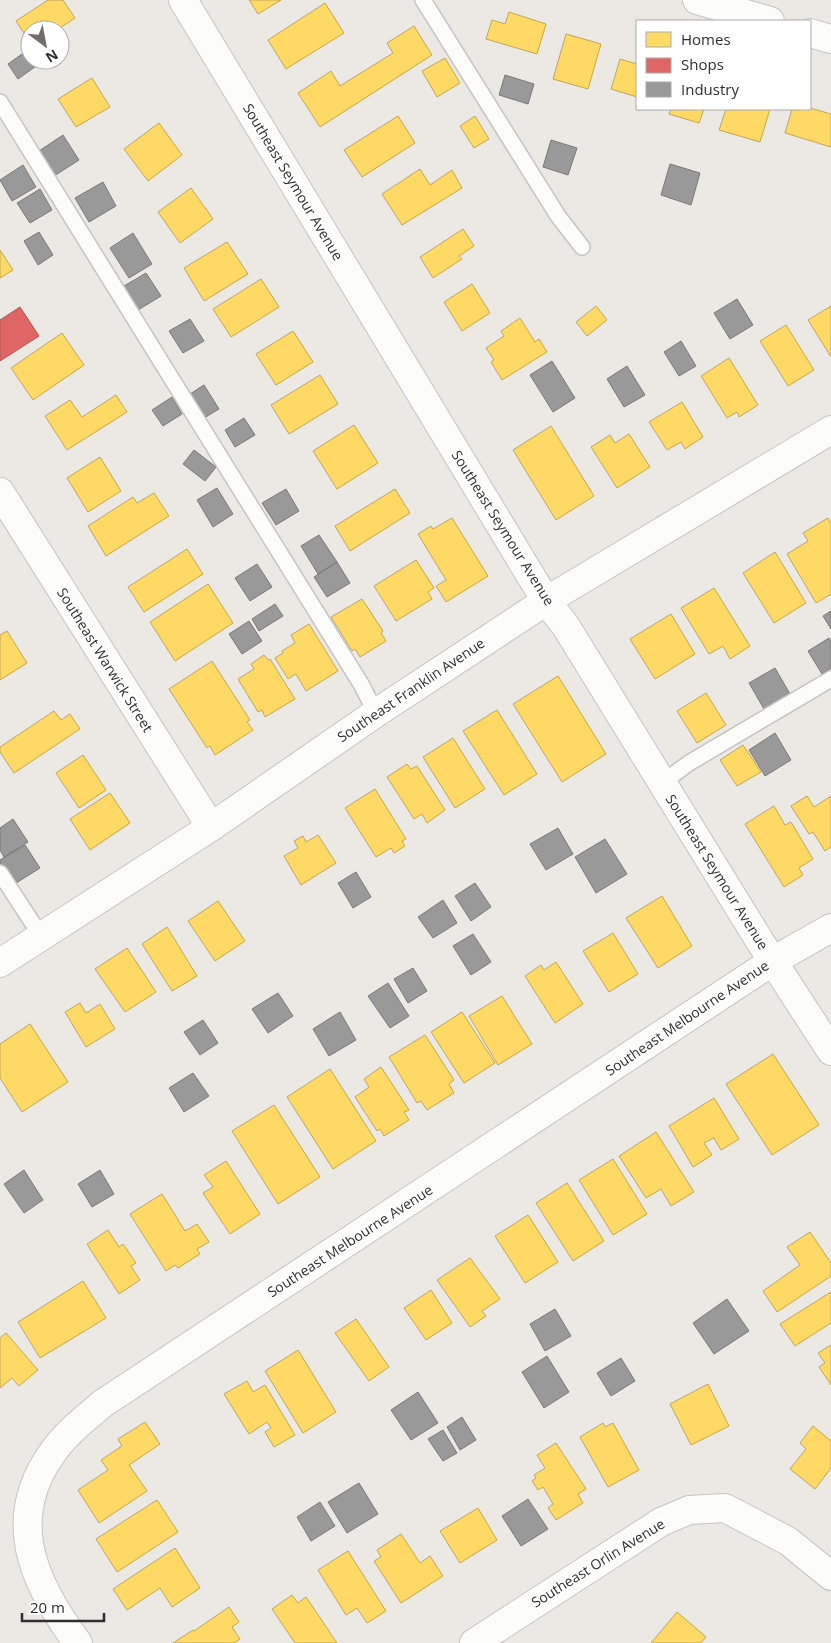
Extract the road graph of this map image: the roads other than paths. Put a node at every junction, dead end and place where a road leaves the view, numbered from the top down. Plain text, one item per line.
1 (183, 0) edge
2 (423, 0) edge
3 (697, 0) edge
4 (767, 20) edge
5 (811, 33) edge
6 (831, 39) edge
7 (0, 102) edge
8 (582, 247) dead end
9 (831, 430) edge
10 (0, 492) edge
11 (546, 601) junction
12 (831, 679) edge
13 (376, 713) junction
14 (662, 783) junction
15 (210, 827) junction
16 (0, 873) edge
17 (831, 928) edge
18 (42, 936) junction
19 (773, 961) junction
20 (0, 963) edge
21 (831, 1051) edge
22 (831, 1576) edge
23 (78, 1643) edge
24 (474, 1643) edge

1 - 11 street, Southeast Seymour Avenue
2 - 8 lane
3 - 4 street
5 - 6 street
7 - 13 lane
9 - 11 street, Southeast Franklin Avenue
10 - 15 street, Southeast Warwick Street
11 - 13 street, Southeast Franklin Avenue
11 - 14 street, Southeast Seymour Avenue
12 - 14 lane
13 - 15 street, Southeast Franklin Avenue
14 - 19 street, Southeast Seymour Avenue
15 - 18 street, Southeast Franklin Avenue
16 - 18 lane
17 - 19 street, Southeast Melbourne Avenue
18 - 20 street, Southeast Franklin Avenue
19 - 21 street, Southeast Seymour Avenue
19 - 23 street, Southeast Melbourne Avenue
22 - 24 street, Southeast Orlin Avenue

